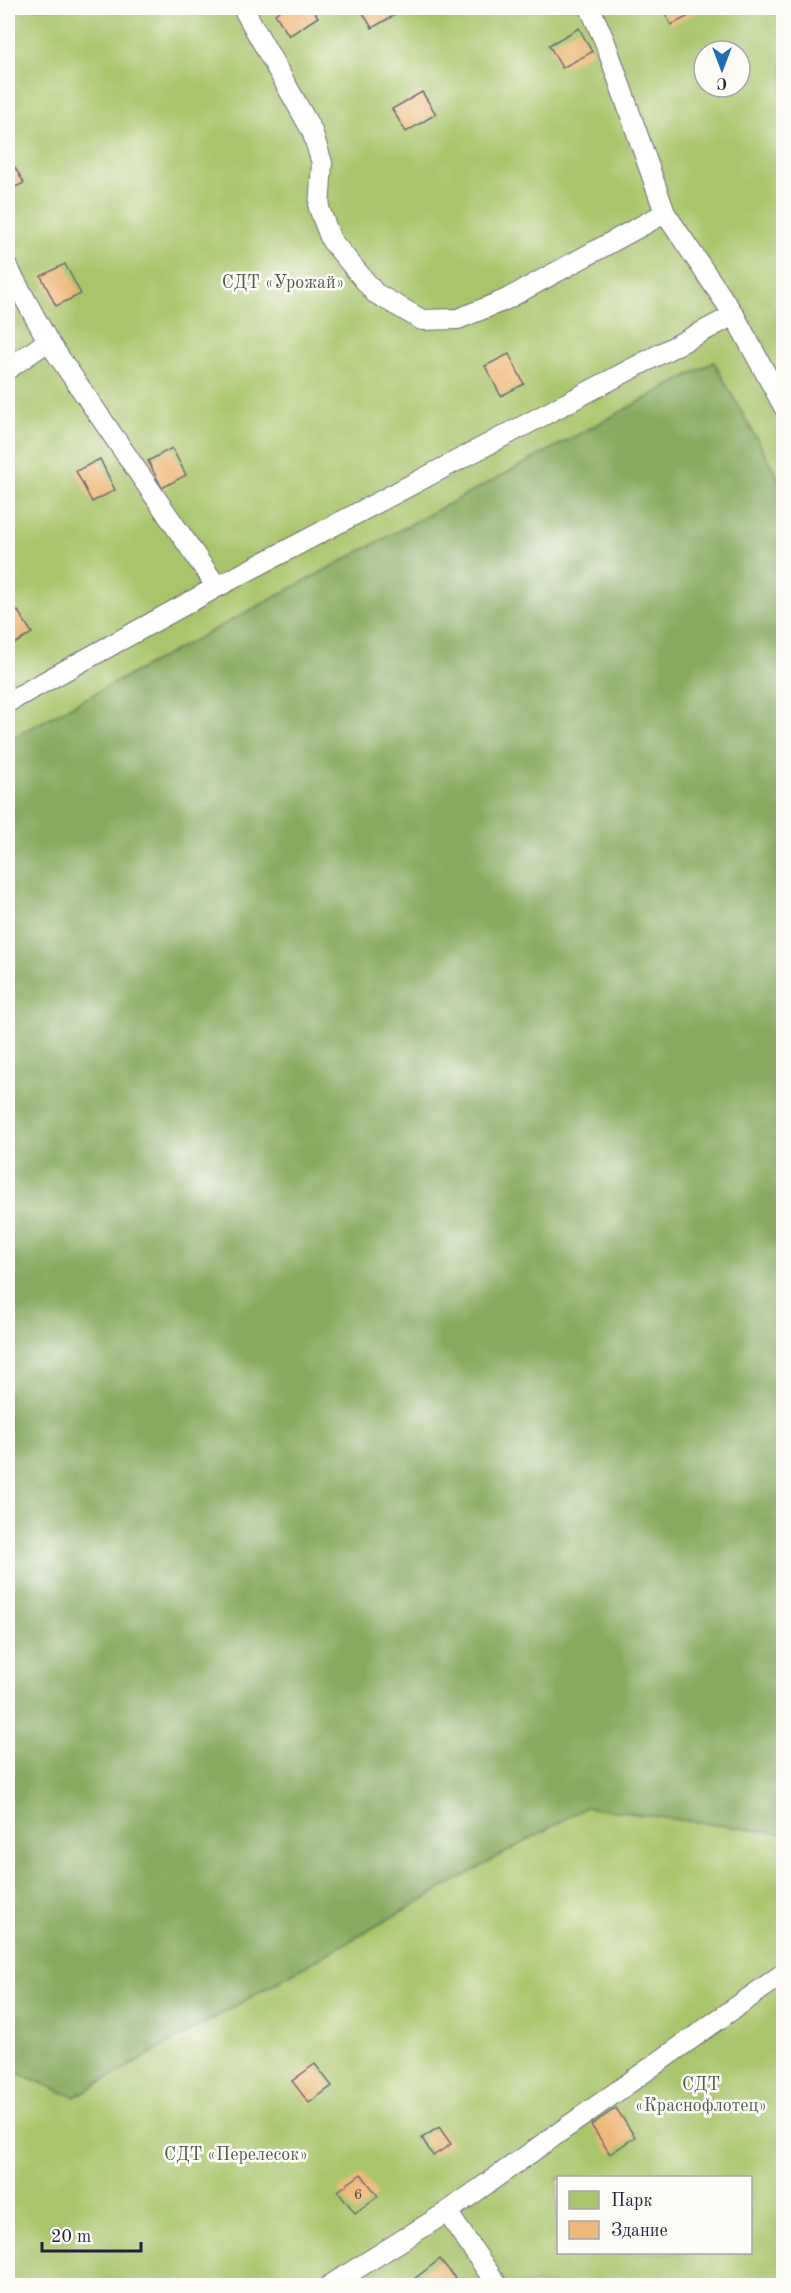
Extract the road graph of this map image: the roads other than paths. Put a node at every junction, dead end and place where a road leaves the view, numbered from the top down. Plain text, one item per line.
1 (243, 8) edge
2 (590, 8) edge
3 (665, 213) junction
4 (8, 268) edge
5 (734, 315) junction
6 (48, 341) junction
7 (8, 369) edge
8 (783, 407) edge
9 (217, 587) junction
10 (8, 702) edge
11 (783, 1973) edge
12 (447, 2212) junction
13 (328, 2286) edge
14 (498, 2286) edge

1 - 3 lane
2 - 3 lane
3 - 5 lane
4 - 6 lane
5 - 8 lane
5 - 9 lane
6 - 7 lane
6 - 9 lane
9 - 10 lane
11 - 12 lane
12 - 13 lane
12 - 14 lane

